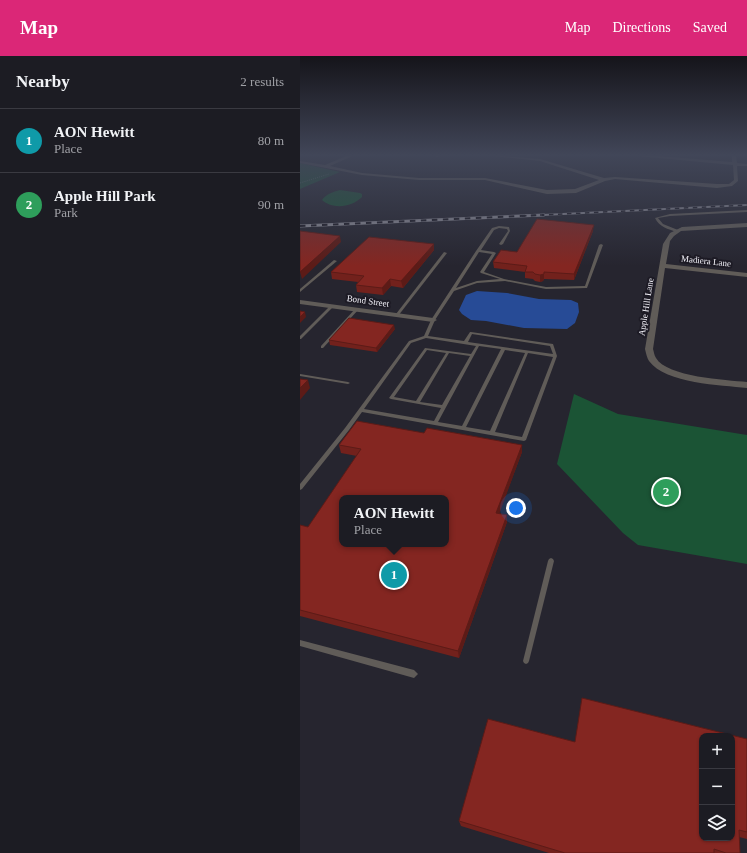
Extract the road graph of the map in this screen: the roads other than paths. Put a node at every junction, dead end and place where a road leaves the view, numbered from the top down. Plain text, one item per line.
1 (542, 191) edge
2 (564, 191) edge
3 (747, 211) edge
4 (747, 225) edge
5 (677, 231) junction
6 (500, 244) dead end
7 (601, 245) dead end
8 (478, 251) junction
9 (445, 254) dead end
10 (335, 261) dead end
11 (662, 266) junction
12 (482, 272) junction
13 (747, 275) edge
14 (505, 280) junction
15 (477, 282) junction
16 (453, 290) junction
17 (300, 291) edge
18 (300, 302) edge
19 (332, 306) junction
20 (357, 309) junction
21 (397, 315) junction
22 (433, 320) junction
23 (426, 337) junction
24 (300, 338) edge
25 (464, 343) junction
26 (478, 345) junction
27 (322, 346) dead end
28 (504, 348) junction
29 (448, 352) junction
30 (527, 352) junction
31 (472, 355) junction
32 (555, 356) junction
33 (300, 375) edge
34 (348, 383) dead end
35 (747, 385) edge
36 (418, 402) junction
37 (444, 407) junction
38 (360, 410) junction
39 (435, 423) junction
40 (463, 428) junction
41 (492, 433) junction
42 (300, 488) edge
43 (551, 561) dead end
44 (300, 643) edge
45 (526, 661) dead end
46 (414, 674) dead end

1 - 2 street
3 - 5 lane
4 - 5 street
5 - 11 street, Apple Hill Lane
6 - 8 lane
7 - 14 lane
8 - 12 lane
8 - 16 lane
9 - 21 lane
10 - 17 lane
11 - 13 street, Madiera Lane
11 - 35 street, Apple Hill Lane
12 - 14 lane
12 - 15 lane
14 - 15 lane
15 - 16 lane
16 - 22 lane
18 - 19 street, Bond Street
19 - 20 street, Bond Street
19 - 24 lane
20 - 21 street, Bond Street
20 - 27 lane
21 - 22 street, Bond Street
22 - 23 lane
23 - 25 lane
23 - 38 lane
25 - 26 lane
25 - 32 lane
26 - 28 lane
26 - 31 lane
28 - 30 lane
28 - 40 lane
29 - 31 lane
29 - 36 lane
29 - 36 lane
30 - 32 lane
30 - 41 lane
31 - 37 lane
32 - 41 lane
33 - 34 lane
36 - 37 lane
37 - 39 lane
38 - 39 lane
38 - 42 lane
39 - 40 lane
40 - 41 lane
43 - 45 lane
44 - 46 lane

